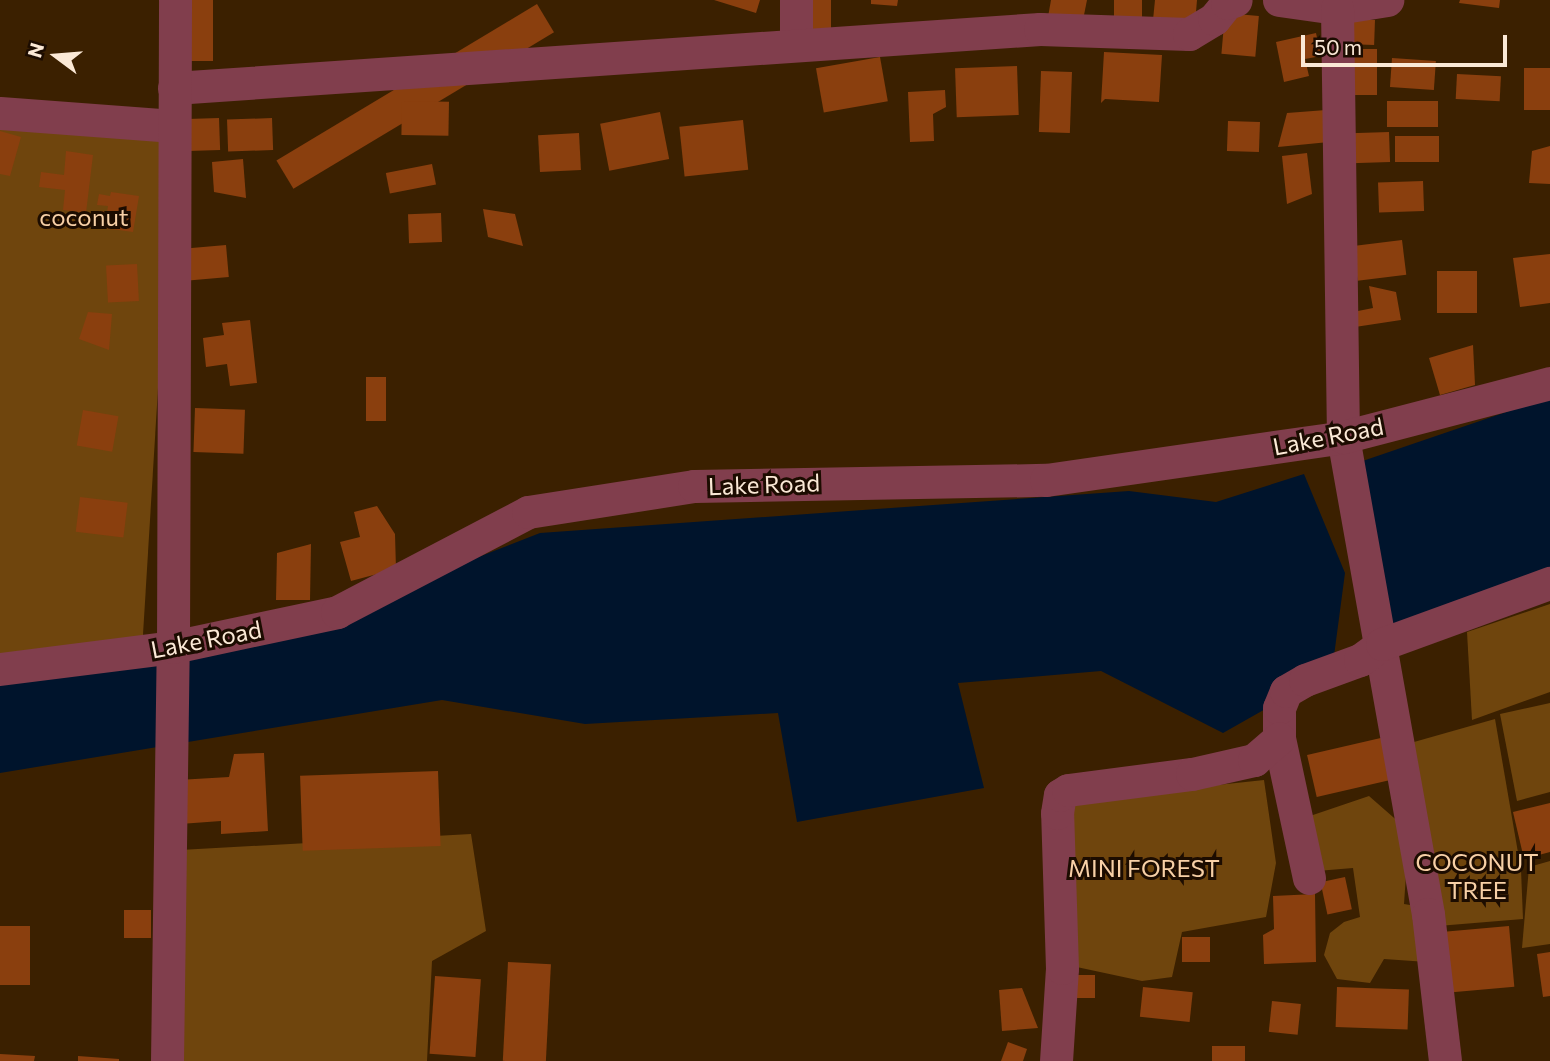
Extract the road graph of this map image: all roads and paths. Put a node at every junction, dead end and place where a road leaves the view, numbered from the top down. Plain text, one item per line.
1 (175, 0) edge
2 (796, 0) edge
3 (1236, 0) edge
4 (1279, 0) edge
5 (1387, 0) edge
6 (1337, 8) junction
7 (796, 44) junction
8 (174, 88) junction
9 (0, 113) edge
10 (174, 126) junction
11 (1550, 383) edge
12 (1343, 437) junction
13 (1550, 583) edge
14 (1382, 644) junction
15 (173, 647) junction
16 (0, 669) edge
17 (1279, 738) junction
18 (1309, 878) dead end
19 (167, 1061) edge
20 (1056, 1061) edge
21 (1445, 1061) edge

1 - 8 street
2 - 7 street
3 - 7 street
4 - 6 street
5 - 6 street
6 - 12 street
7 - 8 street
8 - 10 street
9 - 10 street
10 - 15 street
11 - 12 street, Lake Road
12 - 14 street
12 - 15 street, Lake Road
13 - 14 street
14 - 17 street
14 - 21 street
15 - 16 street, Lake Road
15 - 19 street
17 - 18 street
17 - 20 street

